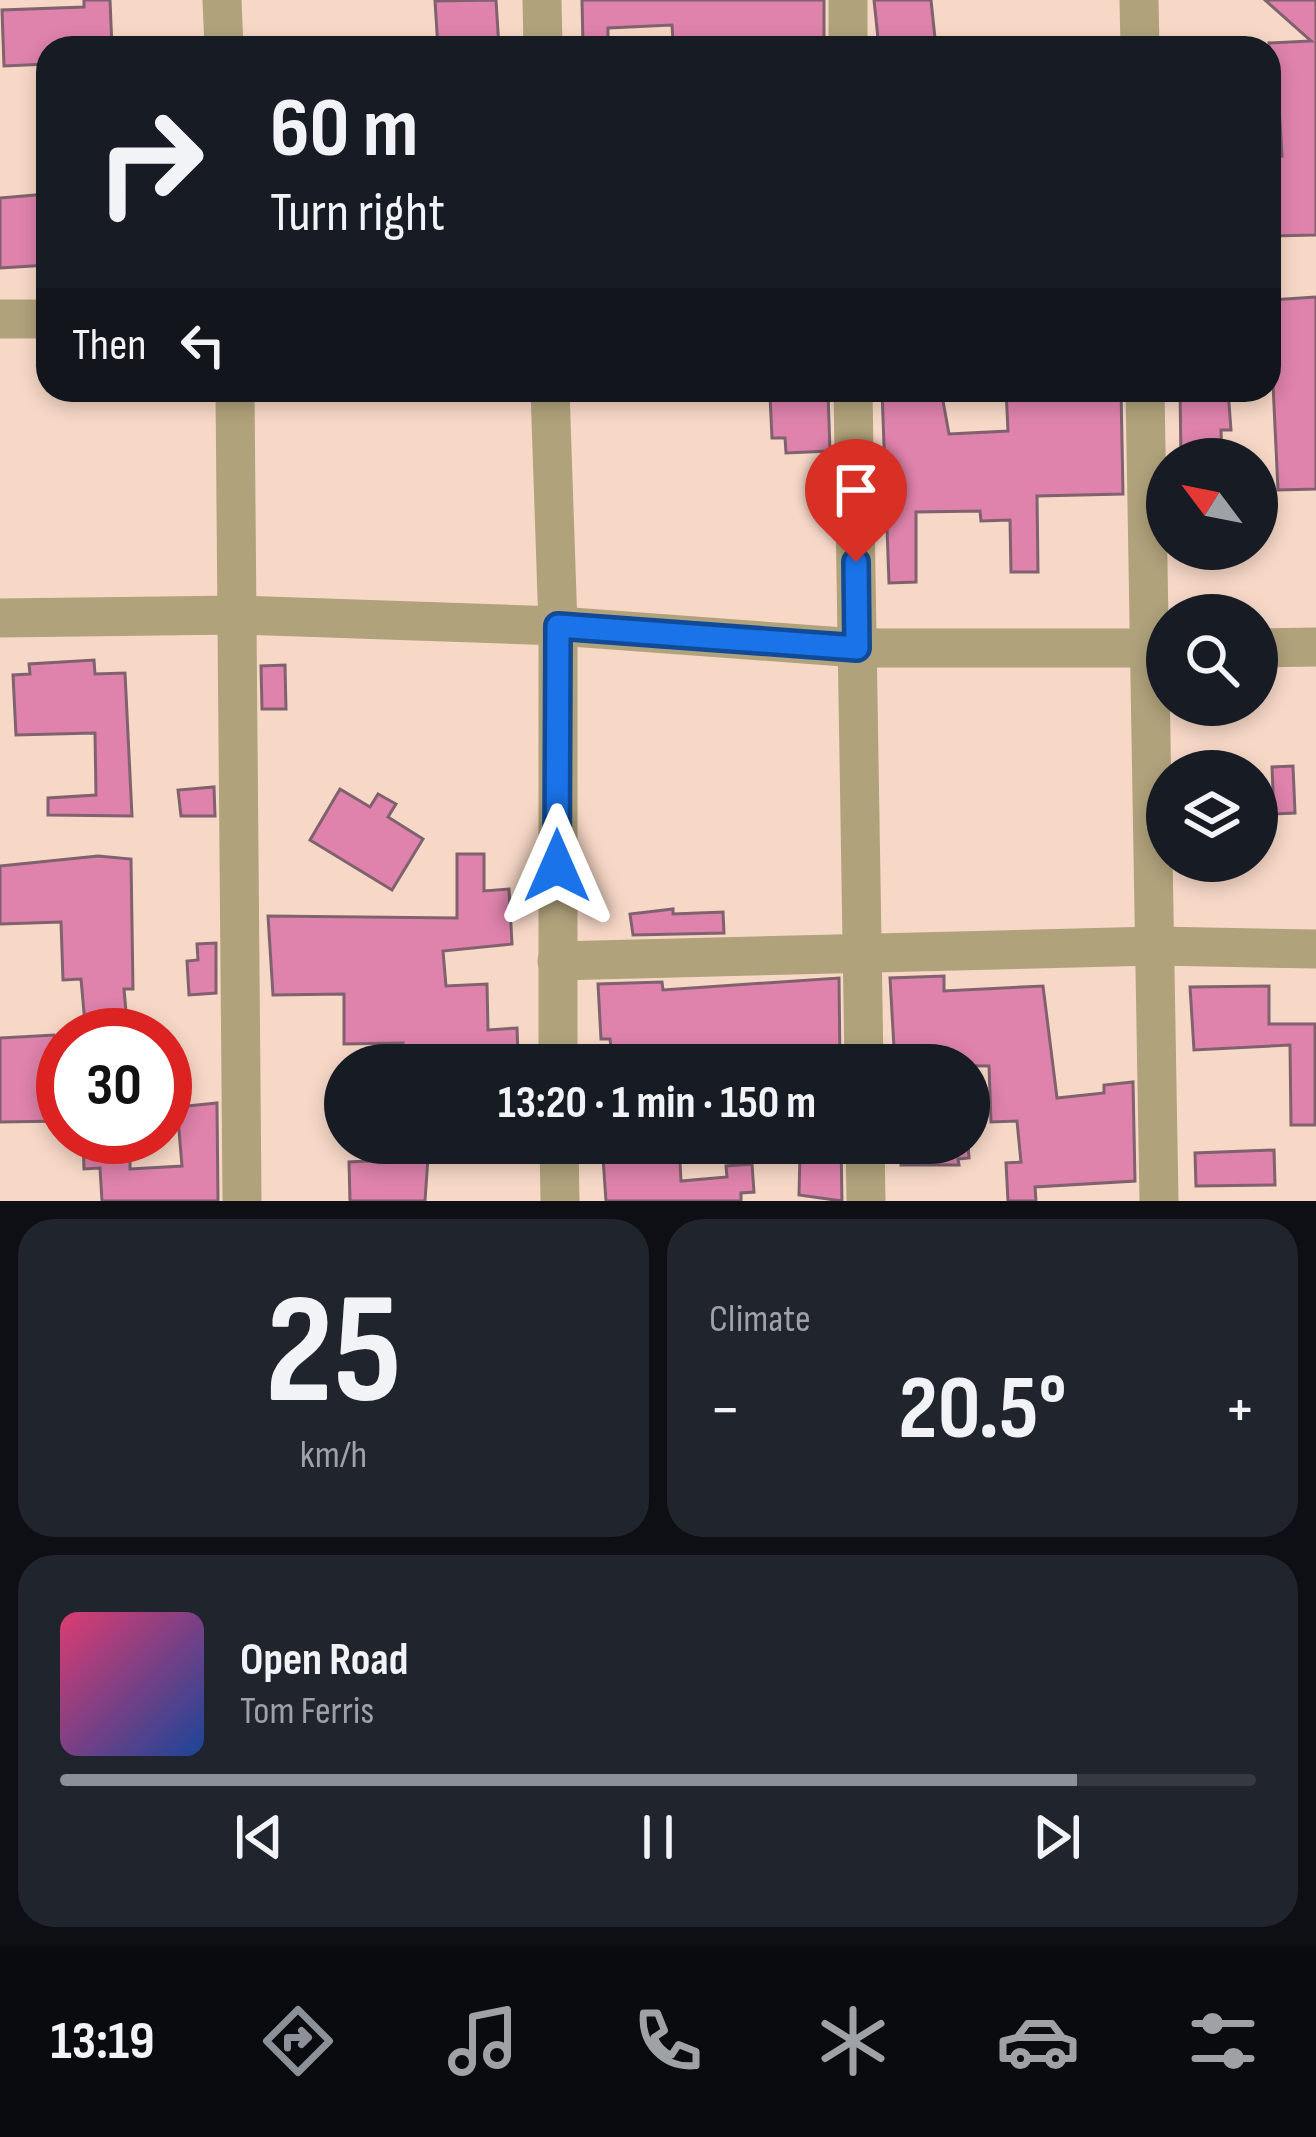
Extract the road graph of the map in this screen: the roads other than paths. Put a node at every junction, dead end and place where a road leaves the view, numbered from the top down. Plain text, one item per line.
1 (222, 0) edge
2 (542, 0) edge
3 (848, 0) edge
4 (1139, 0) edge
5 (224, 36) edge
6 (543, 36) edge
7 (848, 36) edge
8 (1140, 36) edge
9 (0, 319) edge
10 (36, 319) edge
11 (235, 402) edge
12 (550, 402) edge
13 (853, 402) edge
14 (1146, 402) edge
15 (1155, 594) edge
16 (240, 615) junction
17 (0, 618) edge
18 (558, 626) junction
19 (1278, 647) edge
20 (1316, 647) edge
21 (857, 648) junction
22 (1146, 648) edge
23 (1157, 726) edge
24 (1154, 946) junction
25 (1316, 949) edge
26 (862, 953) junction
27 (557, 962) junction
28 (558, 1044) edge
29 (863, 1044) edge
30 (559, 1164) edge
31 (865, 1164) edge
32 (242, 1201) edge
33 (560, 1201) edge
34 (866, 1201) edge
35 (1159, 1201) edge

1 - 5 street
2 - 6 street
3 - 7 street
4 - 8 street
9 - 10 street
11 - 16 street
12 - 18 street
13 - 21 street
14 - 15 street
16 - 17 street
16 - 18 street
16 - 32 street
18 - 21 street
18 - 27 street
19 - 20 street
21 - 22 street
21 - 26 street
23 - 24 street
24 - 25 street
24 - 26 street
24 - 35 street
26 - 27 street
26 - 29 street
27 - 28 street
30 - 33 street
31 - 34 street

